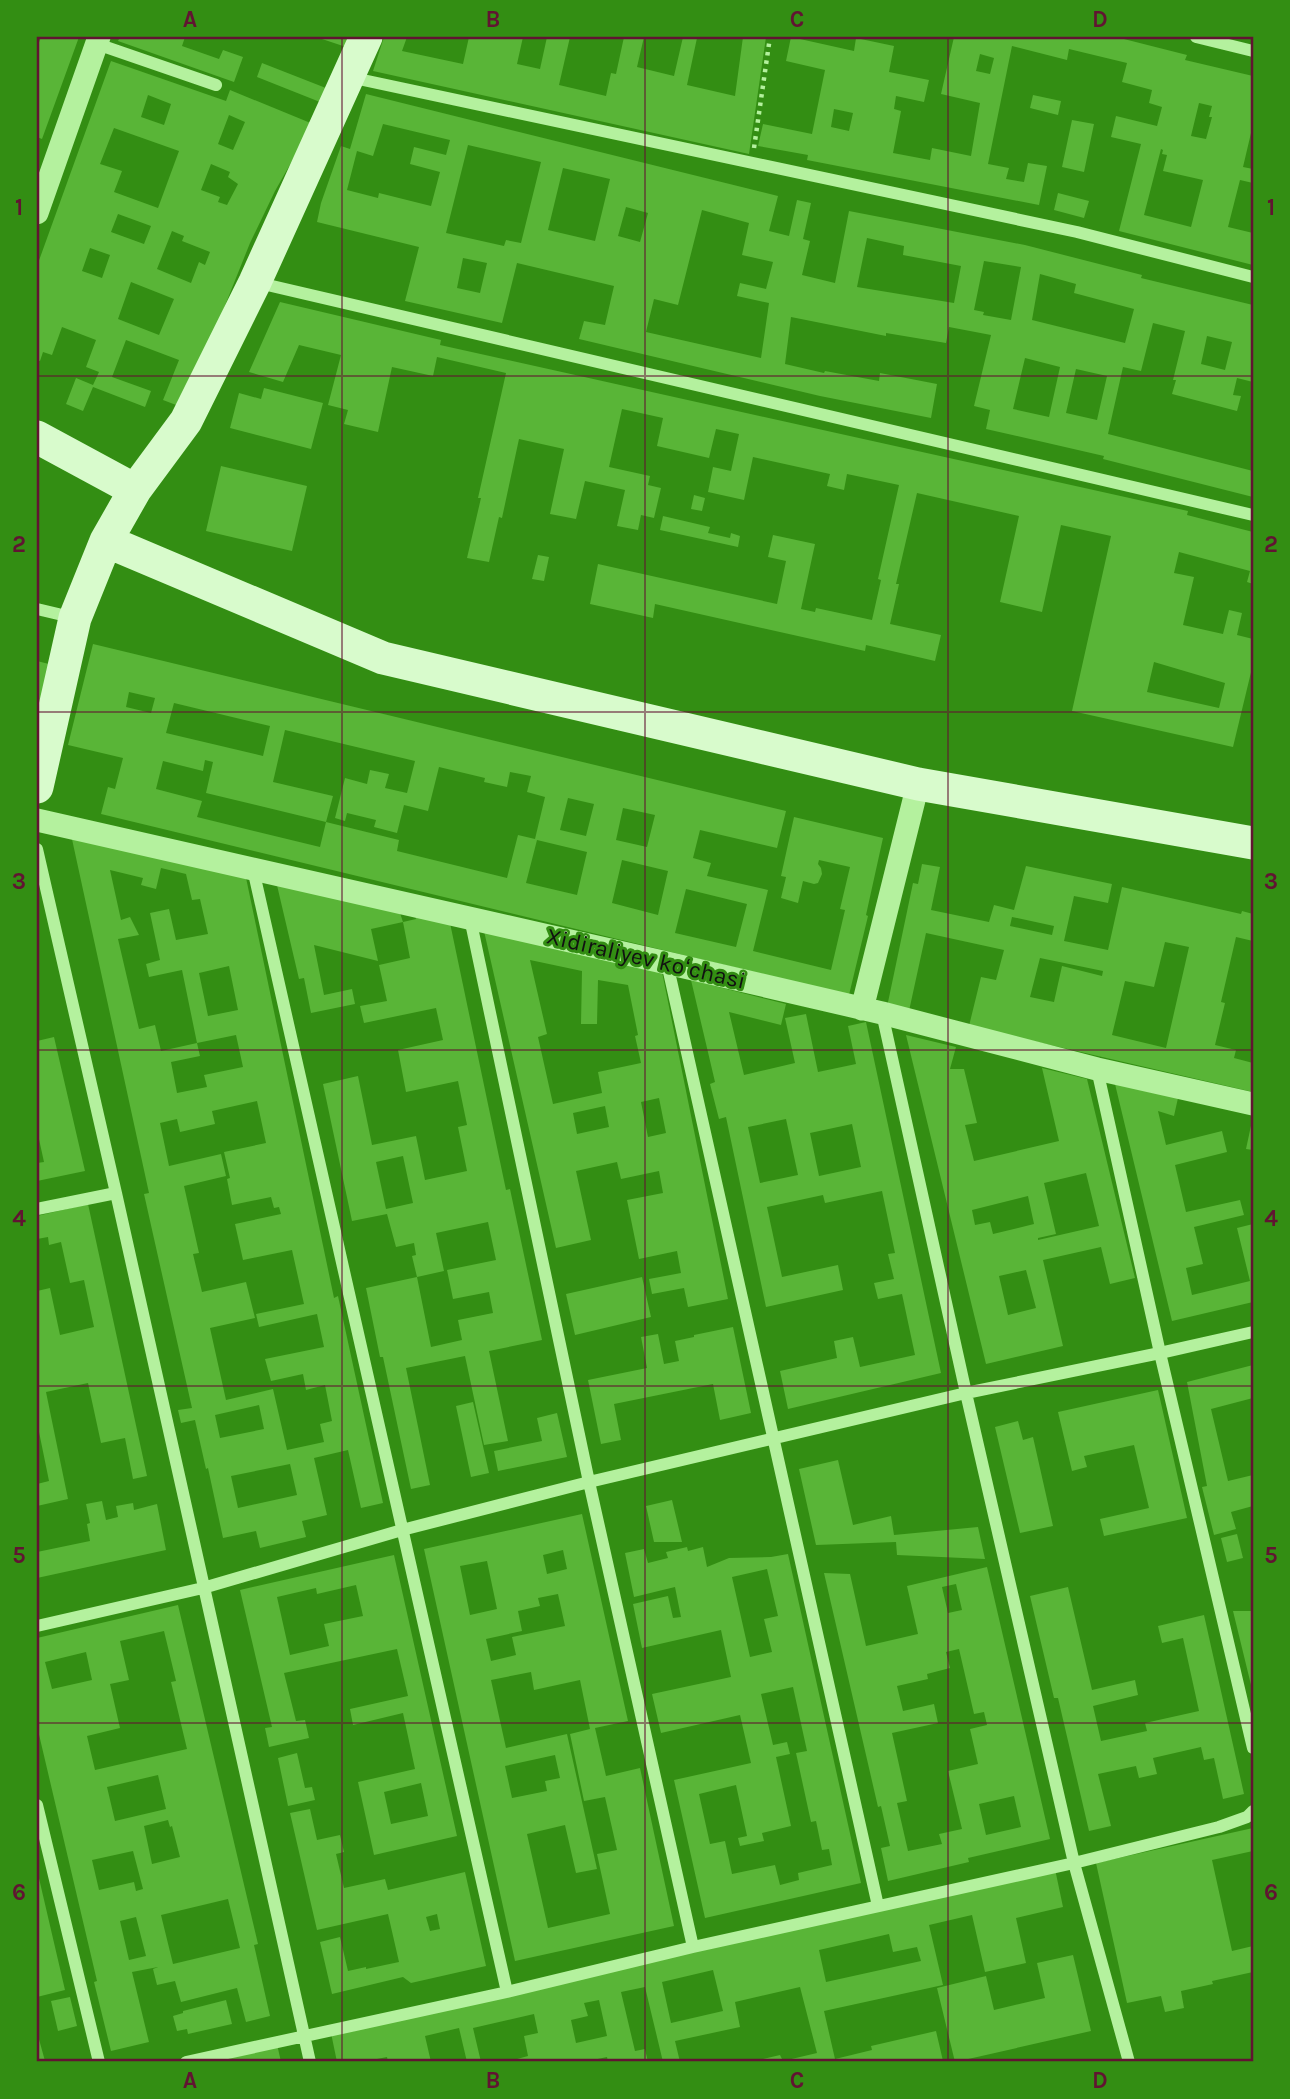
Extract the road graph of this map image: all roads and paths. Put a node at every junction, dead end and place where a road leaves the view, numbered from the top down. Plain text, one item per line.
1 (366, 37) edge
2 (770, 37) edge
3 (1196, 37) edge
4 (98, 40) edge
5 (1253, 51) edge
6 (349, 77) junction
7 (216, 85) dead end
8 (752, 162) junction
9 (37, 213) edge
10 (1253, 277) edge
11 (255, 282) junction
12 (37, 437) edge
13 (135, 490) junction
14 (1253, 515) edge
15 (106, 541) junction
16 (37, 609) edge
17 (75, 618) junction
18 (918, 784) junction
19 (37, 788) edge
20 (37, 820) edge
21 (1253, 843) edge
22 (37, 849) edge
23 (253, 869) junction
24 (470, 918) junction
25 (667, 963) junction
26 (872, 1011) junction
27 (1097, 1069) junction
28 (1253, 1104) edge
29 (116, 1193) junction
30 (37, 1209) edge
31 (1253, 1332) edge
32 (1160, 1353) junction
33 (966, 1393) junction
34 (774, 1438) junction
35 (589, 1482) junction
36 (402, 1531) junction
37 (203, 1588) junction
38 (37, 1626) edge
39 (1253, 1748) edge
40 (37, 1805) edge
41 (1253, 1811) edge
42 (1074, 1863) junction
43 (878, 1906) junction
44 (693, 1947) junction
45 (507, 1992) junction
46 (305, 2036) junction
47 (99, 2062) edge
48 (186, 2062) edge
49 (310, 2062) edge
50 (1129, 2062) edge

1 - 6 street
2 - 8 path
3 - 5 lane
4 - 7 lane
4 - 9 street
6 - 8 lane
6 - 11 street
8 - 10 lane
11 - 13 street
11 - 14 lane
12 - 13 street
13 - 15 street
15 - 17 street
15 - 18 street
16 - 17 lane
17 - 19 street
18 - 21 street
18 - 26 street
20 - 23 street, Xidiraliyev koʻchasi
22 - 29 lane
23 - 24 street, Xidiraliyev koʻchasi
23 - 36 lane
24 - 25 street, Xidiraliyev koʻchasi
24 - 35 lane
25 - 26 street, Xidiraliyev koʻchasi
25 - 34 lane
26 - 27 street, Xidiraliyev koʻchasi
26 - 33 lane
27 - 28 street, Xidiraliyev koʻchasi
27 - 32 lane
29 - 30 lane
29 - 37 lane
31 - 32 lane
32 - 33 lane
32 - 39 lane
33 - 34 lane
33 - 42 lane
34 - 35 lane
34 - 43 lane
35 - 36 lane
35 - 44 lane
36 - 37 lane
36 - 45 lane
37 - 38 lane
37 - 46 lane
40 - 47 lane
41 - 42 lane
42 - 43 lane
42 - 50 lane
43 - 44 lane
44 - 45 lane
45 - 46 lane
46 - 48 lane
46 - 49 lane

